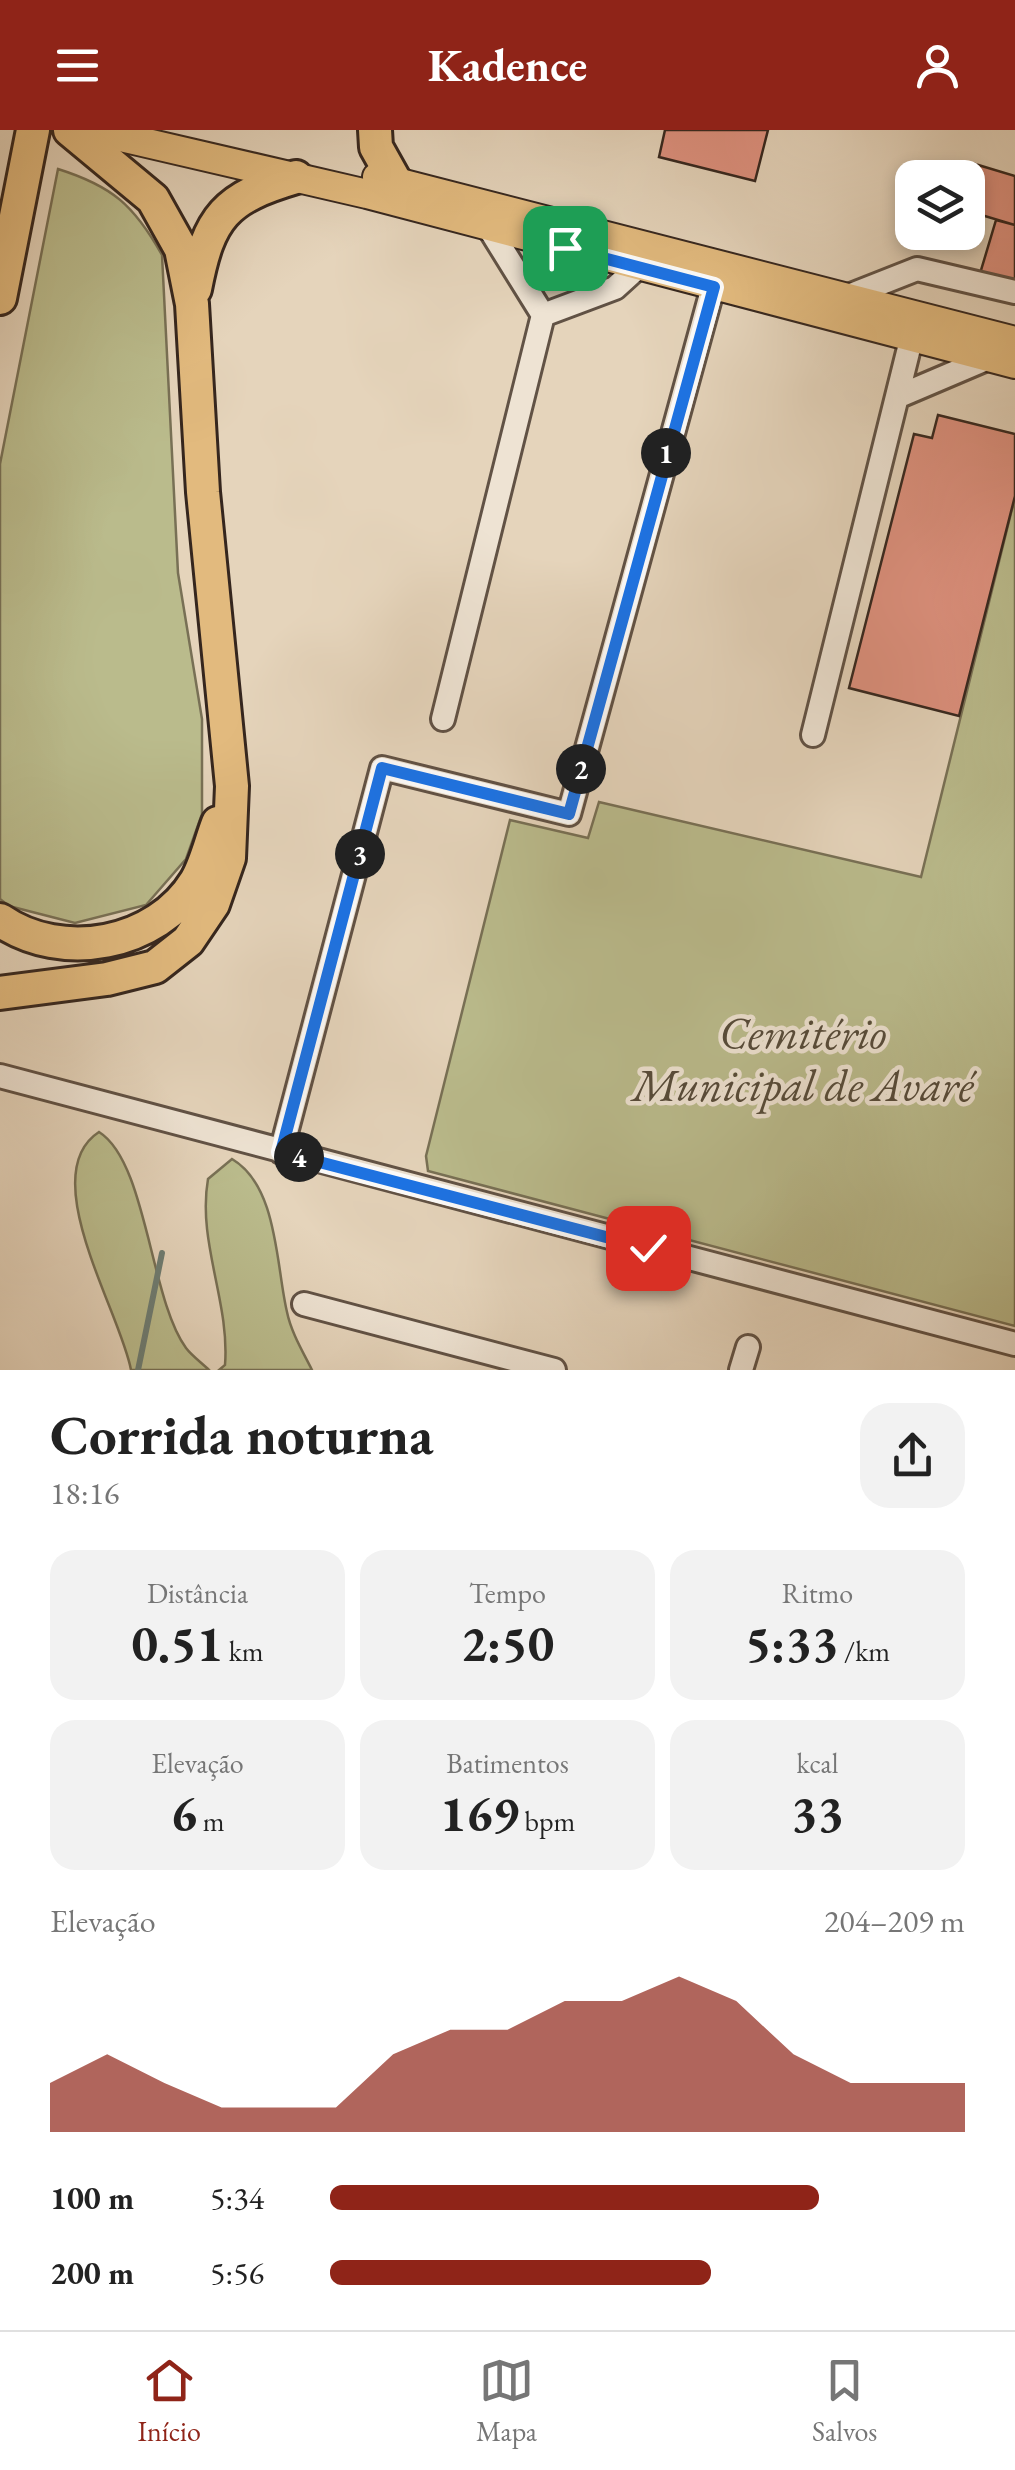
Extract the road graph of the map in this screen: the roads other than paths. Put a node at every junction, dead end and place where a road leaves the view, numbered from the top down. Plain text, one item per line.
1 (32, 130) edge
2 (70, 130) edge
3 (91, 130) edge
4 (165, 130) edge
5 (374, 130) edge
6 (296, 177) junction
7 (395, 181) junction
8 (489, 228) junction
9 (648, 258) junction
10 (714, 287) junction
11 (1015, 292) edge
12 (846, 297) junction
13 (0, 298) edge
14 (192, 304) junction
15 (543, 315) junction
16 (912, 336) junction
17 (1015, 340) edge
18 (1003, 360) edge
19 (896, 397) junction
20 (443, 720) dead end
21 (814, 735) dead end
22 (232, 786) junction
23 (0, 920) edge
24 (0, 993) edge
25 (0, 1076) edge
26 (281, 1152) junction
27 (304, 1304) dead end
28 (1015, 1344) edge
29 (748, 1347) dead end
30 (496, 1363) edge
31 (554, 1370) edge
32 (741, 1370) edge

1 - 13 highway
2 - 14 highway
3 - 6 main road
4 - 7 main road
5 - 7 highway
6 - 8 main road
6 - 14 highway
7 - 9 main road
8 - 9 main road
8 - 15 street
9 - 10 main road
9 - 12 main road
9 - 15 street
10 - 16 main road
10 - 26 street
11 - 12 street
12 - 17 main road
14 - 22 highway
15 - 20 street
16 - 18 main road
16 - 19 street
18 - 19 street
19 - 21 street
22 - 23 highway
22 - 24 highway
25 - 26 street
26 - 28 street
27 - 30 street
29 - 32 street
30 - 31 street

